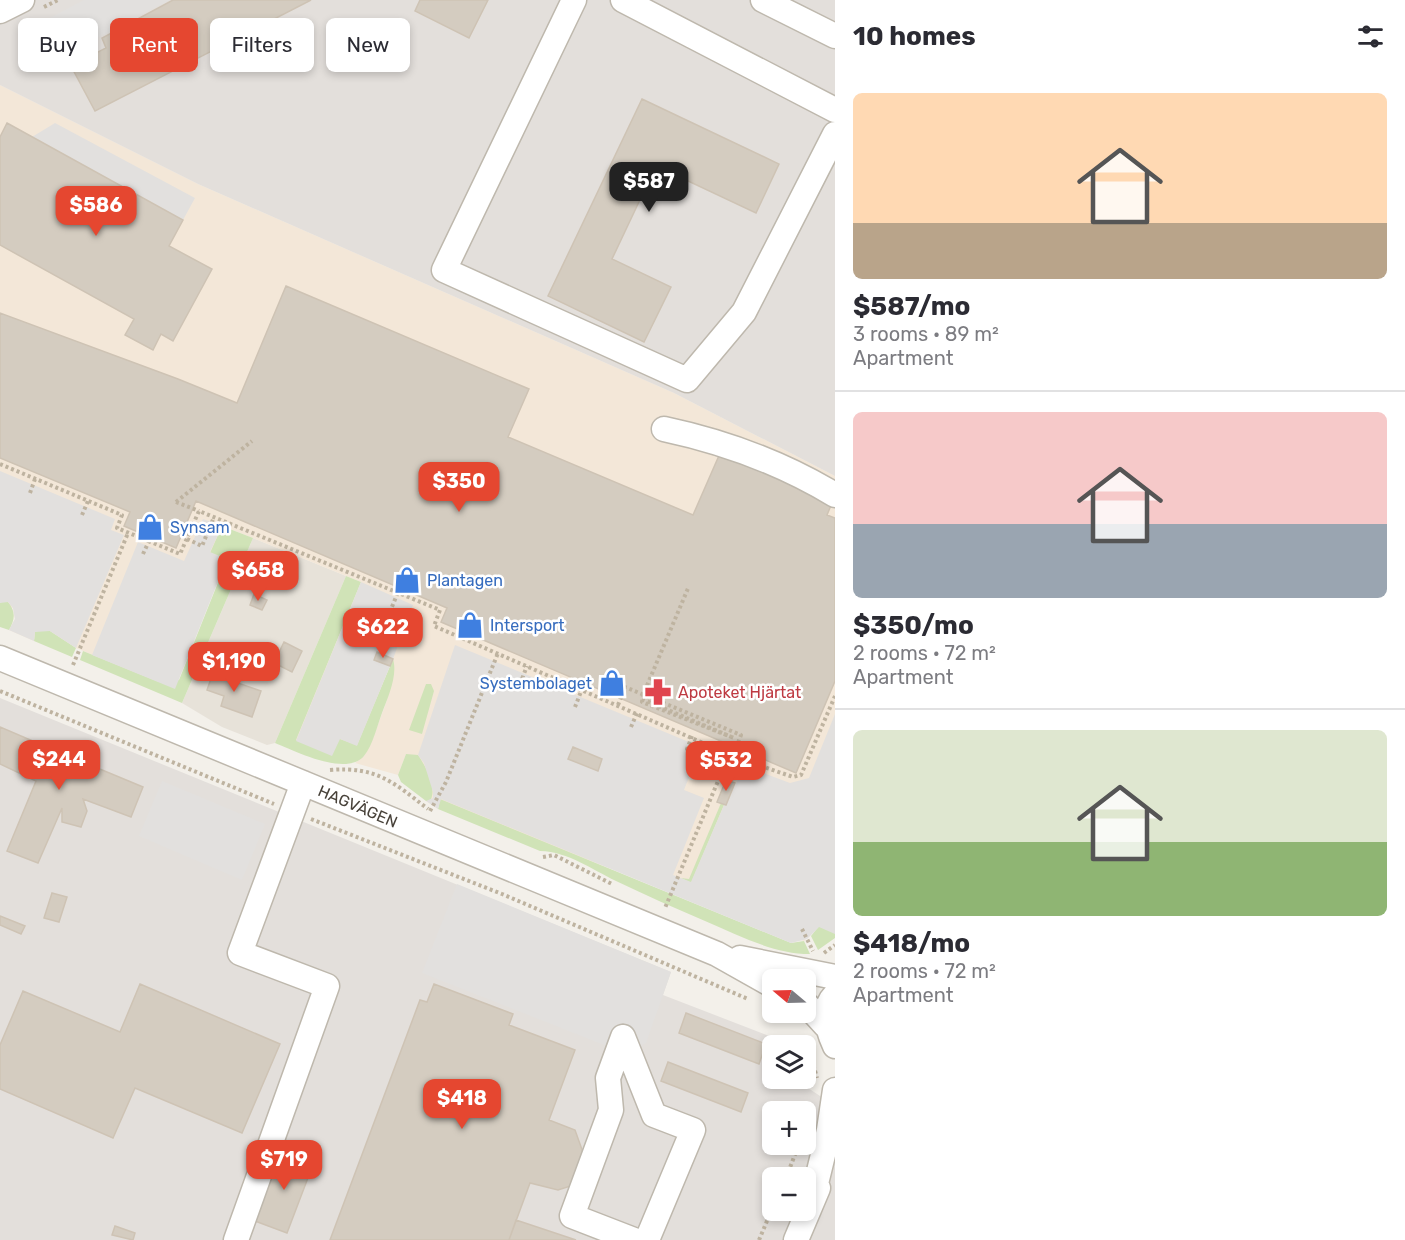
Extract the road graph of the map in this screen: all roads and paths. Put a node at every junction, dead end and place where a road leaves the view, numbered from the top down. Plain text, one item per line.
1 (21, 0) edge
2 (574, 0) edge
3 (623, 0) edge
4 (763, 0) edge
5 (0, 11) edge
6 (835, 36) edge
7 (835, 110) edge
8 (835, 134) edge
9 (664, 429) dead end
10 (252, 441) dead end
11 (0, 464) edge
12 (35, 479) junction
13 (30, 493) dead end
14 (835, 495) edge
15 (88, 501) junction
16 (199, 511) junction
17 (82, 515) dead end
18 (214, 517) junction
19 (128, 532) junction
20 (187, 539) junction
21 (148, 541) junction
22 (143, 554) dead end
23 (689, 586) dead end
24 (398, 592) junction
25 (383, 629) dead end
26 (498, 653) junction
27 (0, 658) edge
28 (73, 666) dead end
29 (527, 666) junction
30 (520, 684) dead end
31 (582, 689) junction
32 (0, 691) edge
33 (835, 696) edge
34 (643, 697) junction
35 (618, 705) junction
36 (575, 707) dead end
37 (637, 713) junction
38 (631, 727) dead end
39 (736, 733) junction
40 (692, 736) junction
41 (732, 756) junction
42 (723, 769) junction
43 (303, 783) junction
44 (430, 811) dead end
45 (293, 812) junction
46 (665, 909) dead end
47 (802, 928) dead end
48 (807, 939) dead end
49 (717, 954) junction
50 (835, 977) edge
51 (762, 979) edge
52 (835, 995) edge
53 (751, 1001) dead end
54 (813, 1023) edge
55 (802, 1033) dead end
56 (830, 1036) edge
57 (825, 1088) edge
58 (835, 1153) edge
59 (816, 1167) edge
60 (816, 1192) edge
61 (767, 1221) edge
62 (804, 1221) edge
63 (236, 1240) edge
64 (634, 1240) edge
65 (646, 1240) edge
66 (759, 1240) edge
67 (796, 1240) edge

1 - 5 street
2 - 8 street
3 - 7 street
4 - 6 street
9 - 14 street
10 - 16 path
11 - 12 path
12 - 13 path
12 - 15 path
15 - 17 path
15 - 19 path
16 - 18 path
16 - 20 path
18 - 20 path
18 - 24 path
19 - 21 path
19 - 28 path
20 - 21 path
21 - 22 path
23 - 34 path
24 - 25 path
24 - 26 path
26 - 29 path
26 - 44 path
27 - 43 street, HAGVÄGEN
29 - 30 path
29 - 31 path
31 - 35 path
31 - 36 path
32 - 45 path
33 - 41 path
34 - 35 path
34 - 39 path
34 - 39 path
35 - 37 path
37 - 38 path
37 - 40 path
39 - 41 path
40 - 41 path
40 - 42 path
41 - 42 path
42 - 46 path
43 - 45 street
43 - 49 street, HAGVÄGEN
45 - 53 path
45 - 63 street
47 - 48 path
49 - 50 street, HAGVÄGEN
49 - 51 street, HAGVÄGEN
52 - 56 street
54 - 56 street
55 - 57 path
57 - 59 street
58 - 60 street
61 - 66 path
62 - 67 street
64 - 65 street

